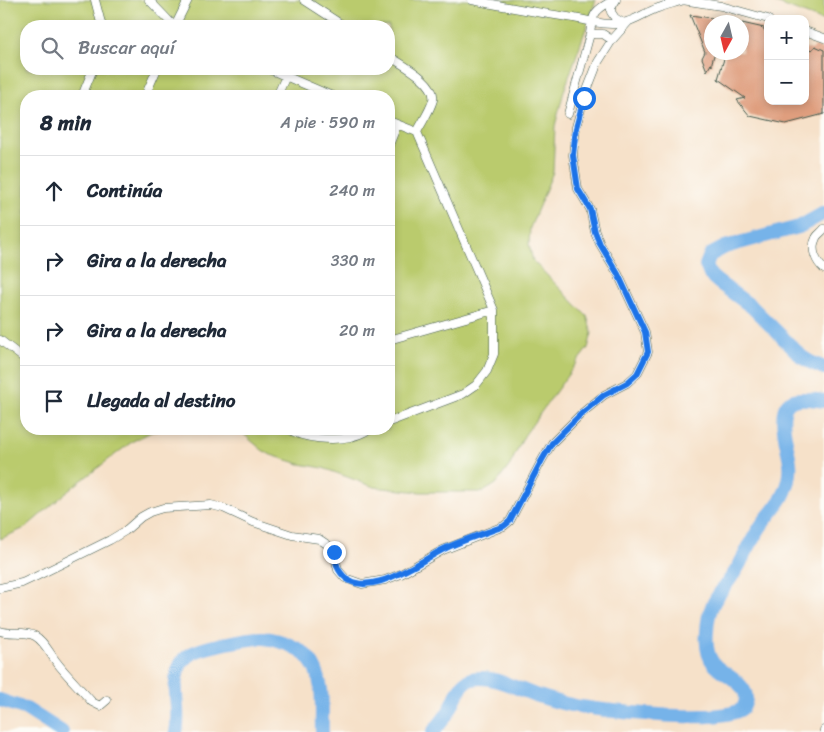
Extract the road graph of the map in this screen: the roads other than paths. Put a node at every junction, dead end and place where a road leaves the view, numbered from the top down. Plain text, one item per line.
1 (95, 0) edge
2 (149, 0) edge
3 (188, 0) edge
4 (304, 0) edge
5 (472, 0) edge
6 (615, 0) edge
7 (683, 0) edge
8 (764, 18) edge
9 (99, 20) edge
10 (169, 20) edge
11 (178, 20) edge
12 (335, 20) edge
13 (591, 22) junction
14 (626, 22) junction
15 (809, 32) edge
16 (590, 34) junction
17 (824, 38) edge
18 (612, 40) junction
19 (395, 60) edge
20 (90, 75) edge
21 (154, 75) edge
22 (286, 76) joint
23 (84, 90) edge
24 (147, 90) edge
25 (280, 90) edge
26 (318, 90) edge
27 (568, 114) dead end
28 (397, 125) joint
29 (395, 130) edge
30 (417, 132) junction
31 (824, 229) edge
32 (824, 269) edge
33 (494, 310) junction
34 (395, 338) edge
35 (0, 340) edge
36 (20, 355) edge
37 (395, 420) edge
38 (307, 435) edge
39 (356, 435) edge
40 (0, 588) edge
41 (0, 631) edge
42 (107, 700) dead end

1 - 9 street
2 - 10 street
3 - 11 street
4 - 12 street
5 - 13 street
6 - 13 street
6 - 14 street
7 - 8 street
7 - 14 street
13 - 14 street
13 - 16 street
14 - 18 street
15 - 17 street
16 - 18 street
16 - 27 street
18 - 40 street
19 - 30 street
20 - 23 street
21 - 24 street
22 - 25 street
22 - 26 street
28 - 29 street
28 - 30 street
30 - 33 street
31 - 32 street
33 - 34 street
33 - 37 street
35 - 36 street
38 - 39 street
41 - 42 street

